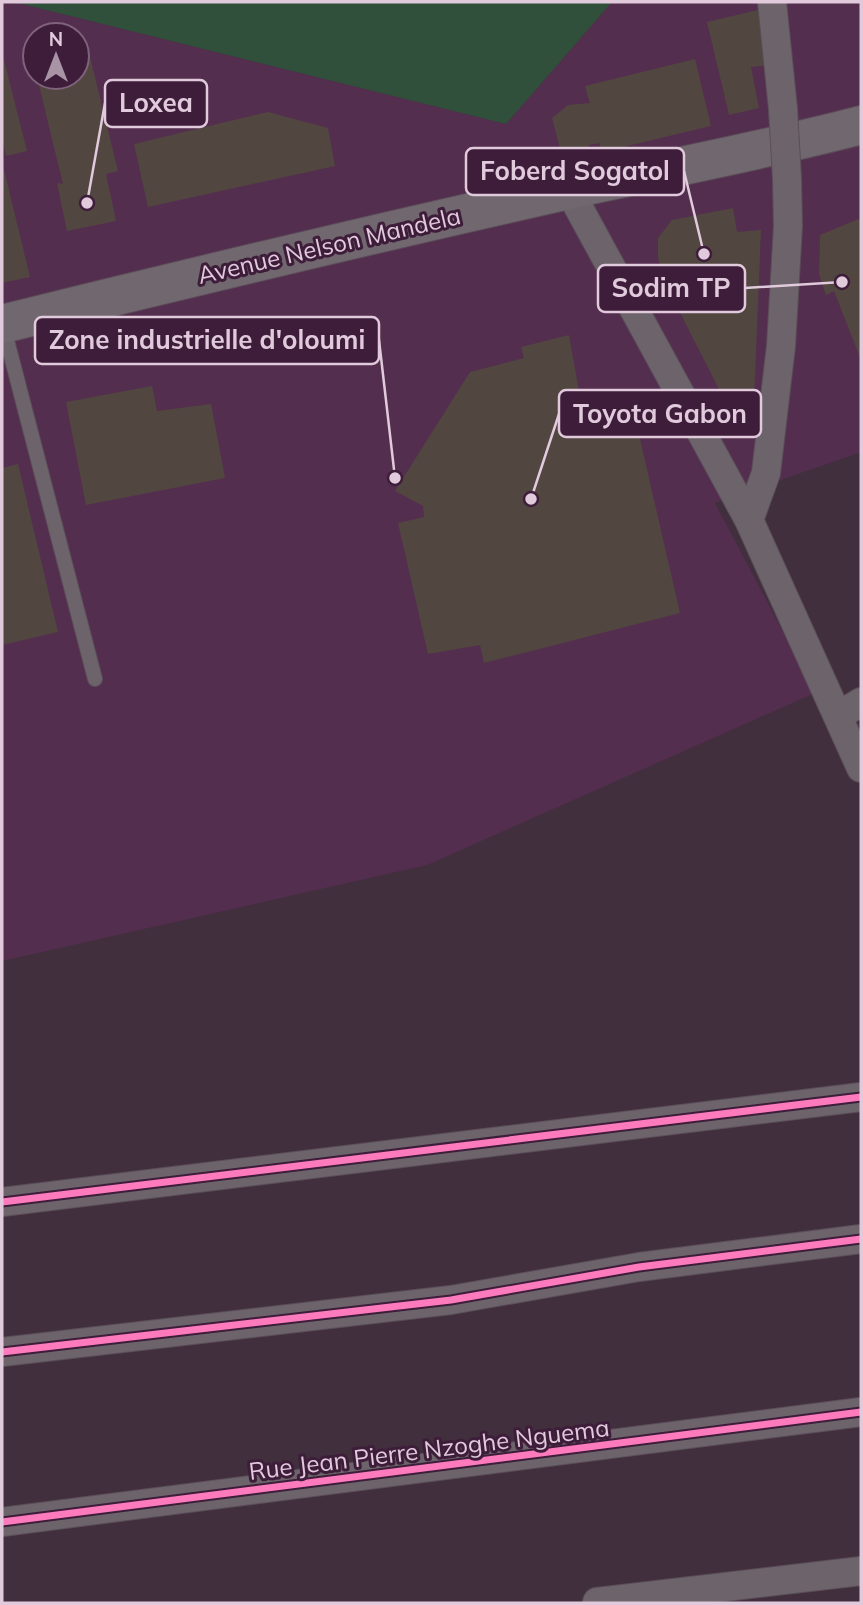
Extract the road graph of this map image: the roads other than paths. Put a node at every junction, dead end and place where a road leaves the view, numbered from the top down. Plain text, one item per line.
1 (772, 2) edge
2 (861, 125) edge
3 (569, 190) junction
4 (2, 323) edge
5 (750, 520) junction
6 (95, 679) dead end
7 (849, 709) edge
8 (861, 768) edge
9 (861, 1097) edge
10 (2, 1202) edge
11 (861, 1239) edge
12 (2, 1352) edge
13 (861, 1412) edge
14 (2, 1522) edge
15 (861, 1571) edge
16 (594, 1603) edge

1 - 5 street, bridge
2 - 3 main road, Avenue Nelson Mandela
3 - 4 main road, Avenue Nelson Mandela
3 - 5 street
4 - 6 lane
5 - 7 street
7 - 8 street
9 - 10 street
11 - 12 street
13 - 14 street, Rue Jean Pierre Nzoghe Nguema
15 - 16 street

